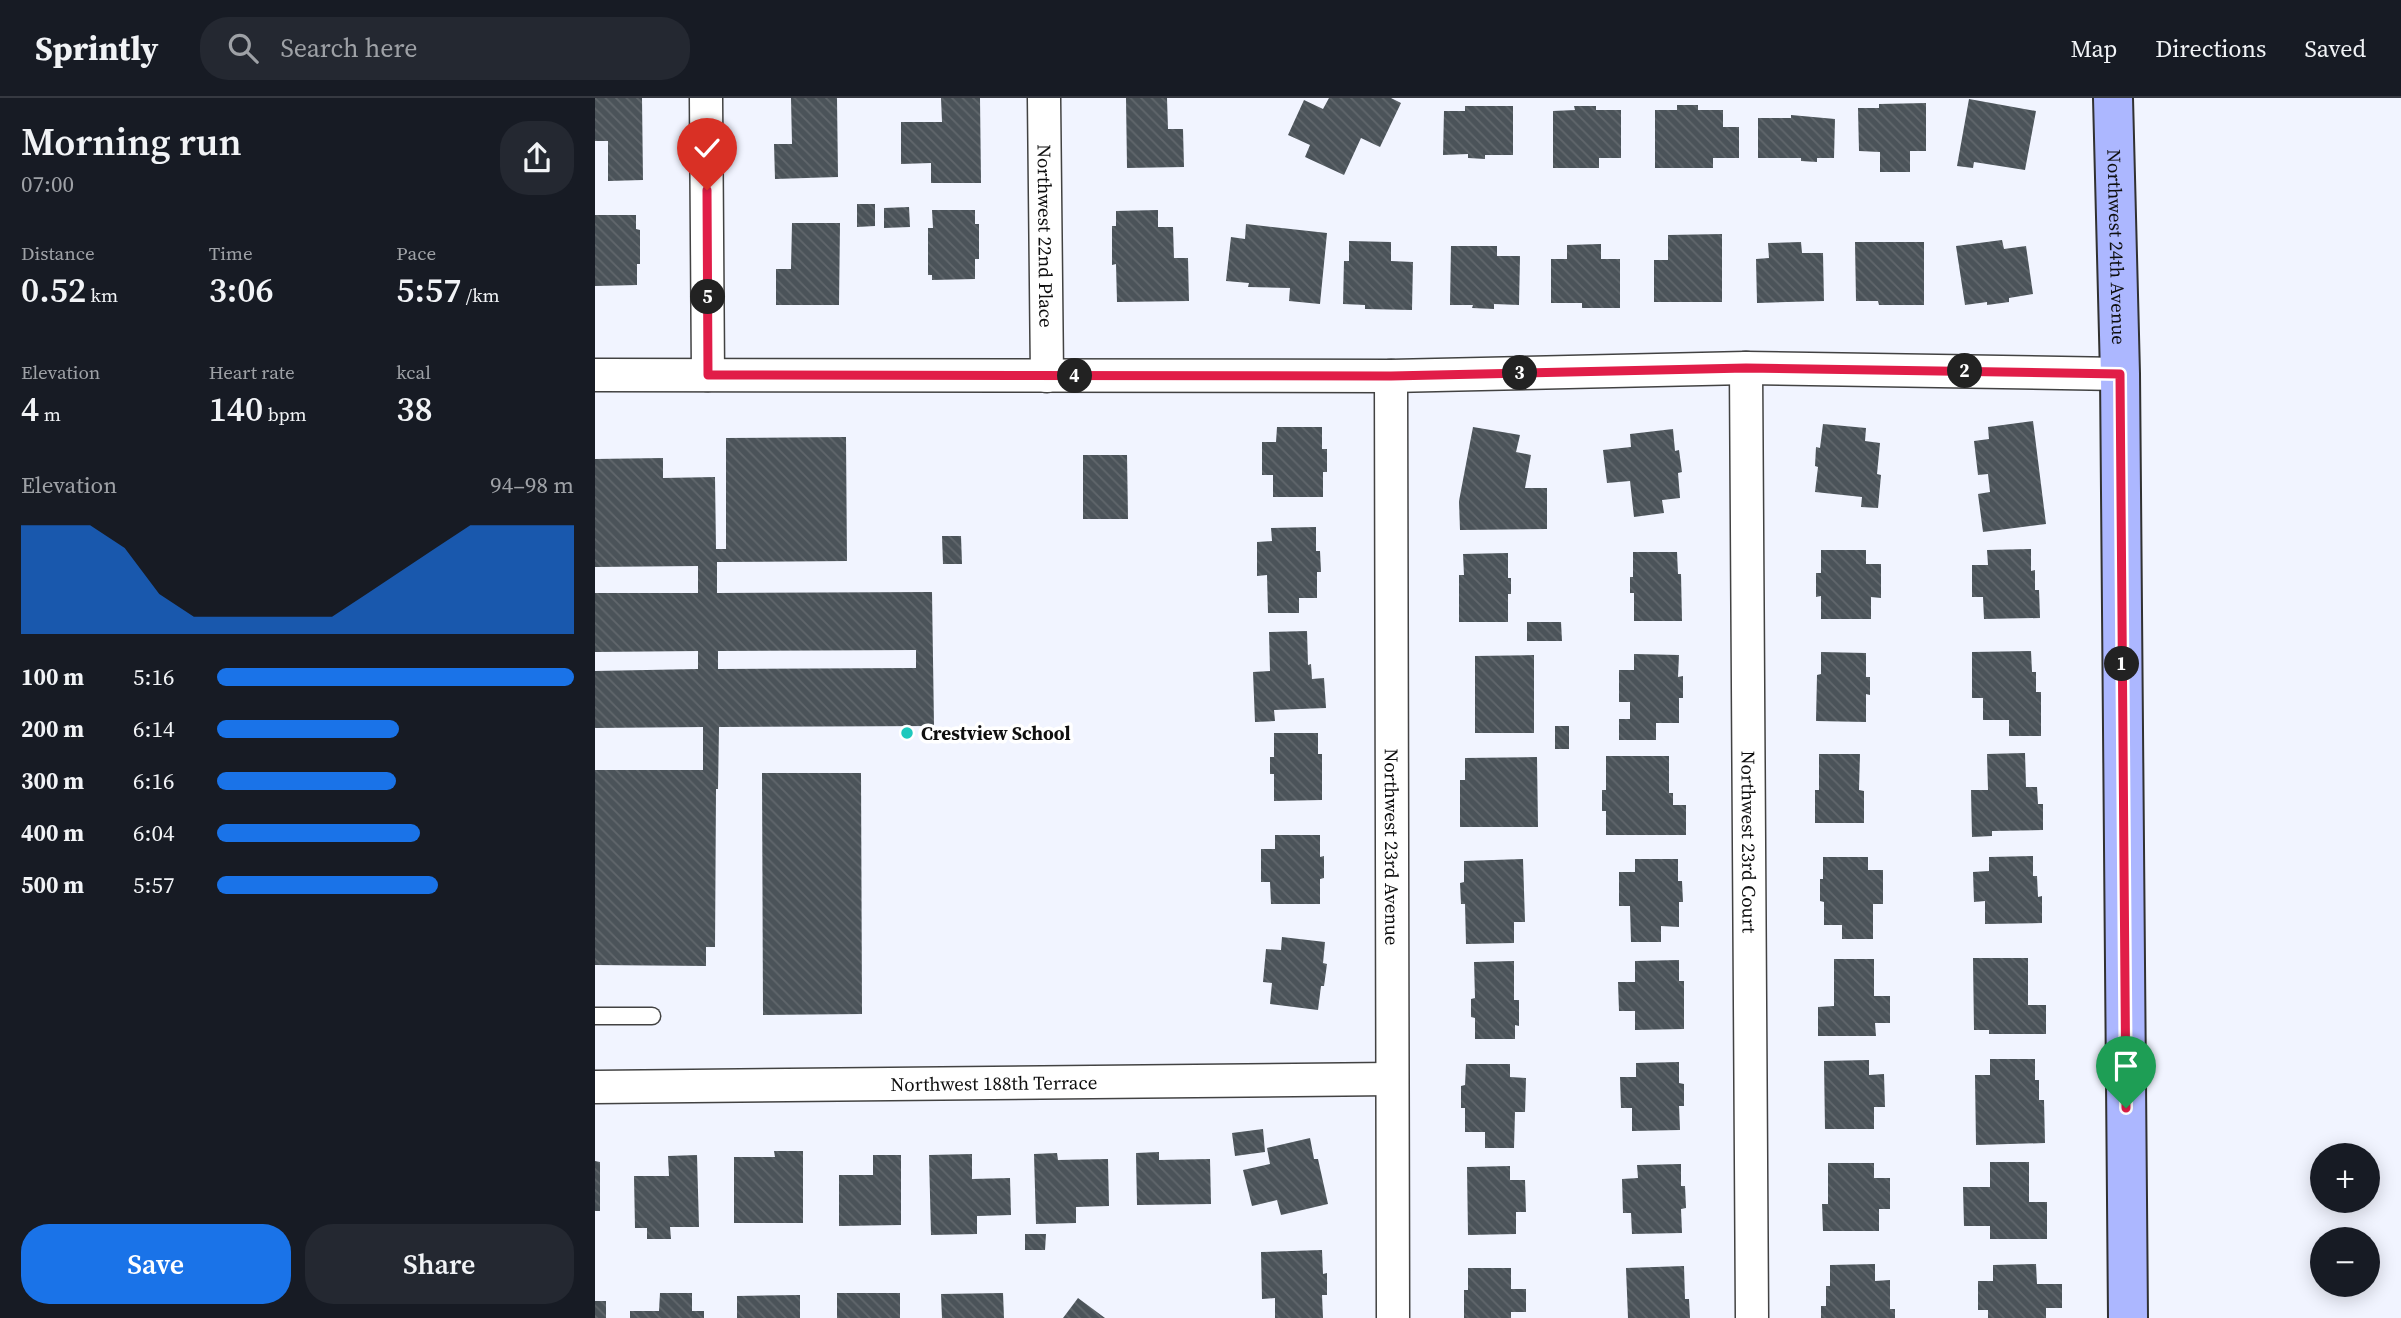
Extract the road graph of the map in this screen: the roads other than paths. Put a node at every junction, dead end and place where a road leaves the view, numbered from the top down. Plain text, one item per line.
1 (706, 98) edge
2 (1044, 98) edge
3 (2113, 98) edge
4 (1746, 368) junction
5 (2120, 374) junction
6 (595, 375) edge
7 (708, 375) junction
8 (1047, 376) junction
9 (1391, 376) junction
10 (595, 1016) edge
11 (652, 1016) dead end
12 (1392, 1079) junction
13 (595, 1087) edge
14 (1392, 1318) edge
15 (1752, 1318) edge
16 (2128, 1318) edge

1 - 7 street
2 - 8 street, Northwest 22nd Place
3 - 5 street, Northwest 24th Avenue
4 - 5 street
4 - 9 street
4 - 15 street, Northwest 23rd Court
5 - 16 street, Northwest 24th Avenue
6 - 7 street
7 - 8 street
8 - 9 street
9 - 12 street, Northwest 23rd Avenue
10 - 11 lane
12 - 13 street, Northwest 188th Terrace
12 - 14 street, Northwest 23rd Avenue

